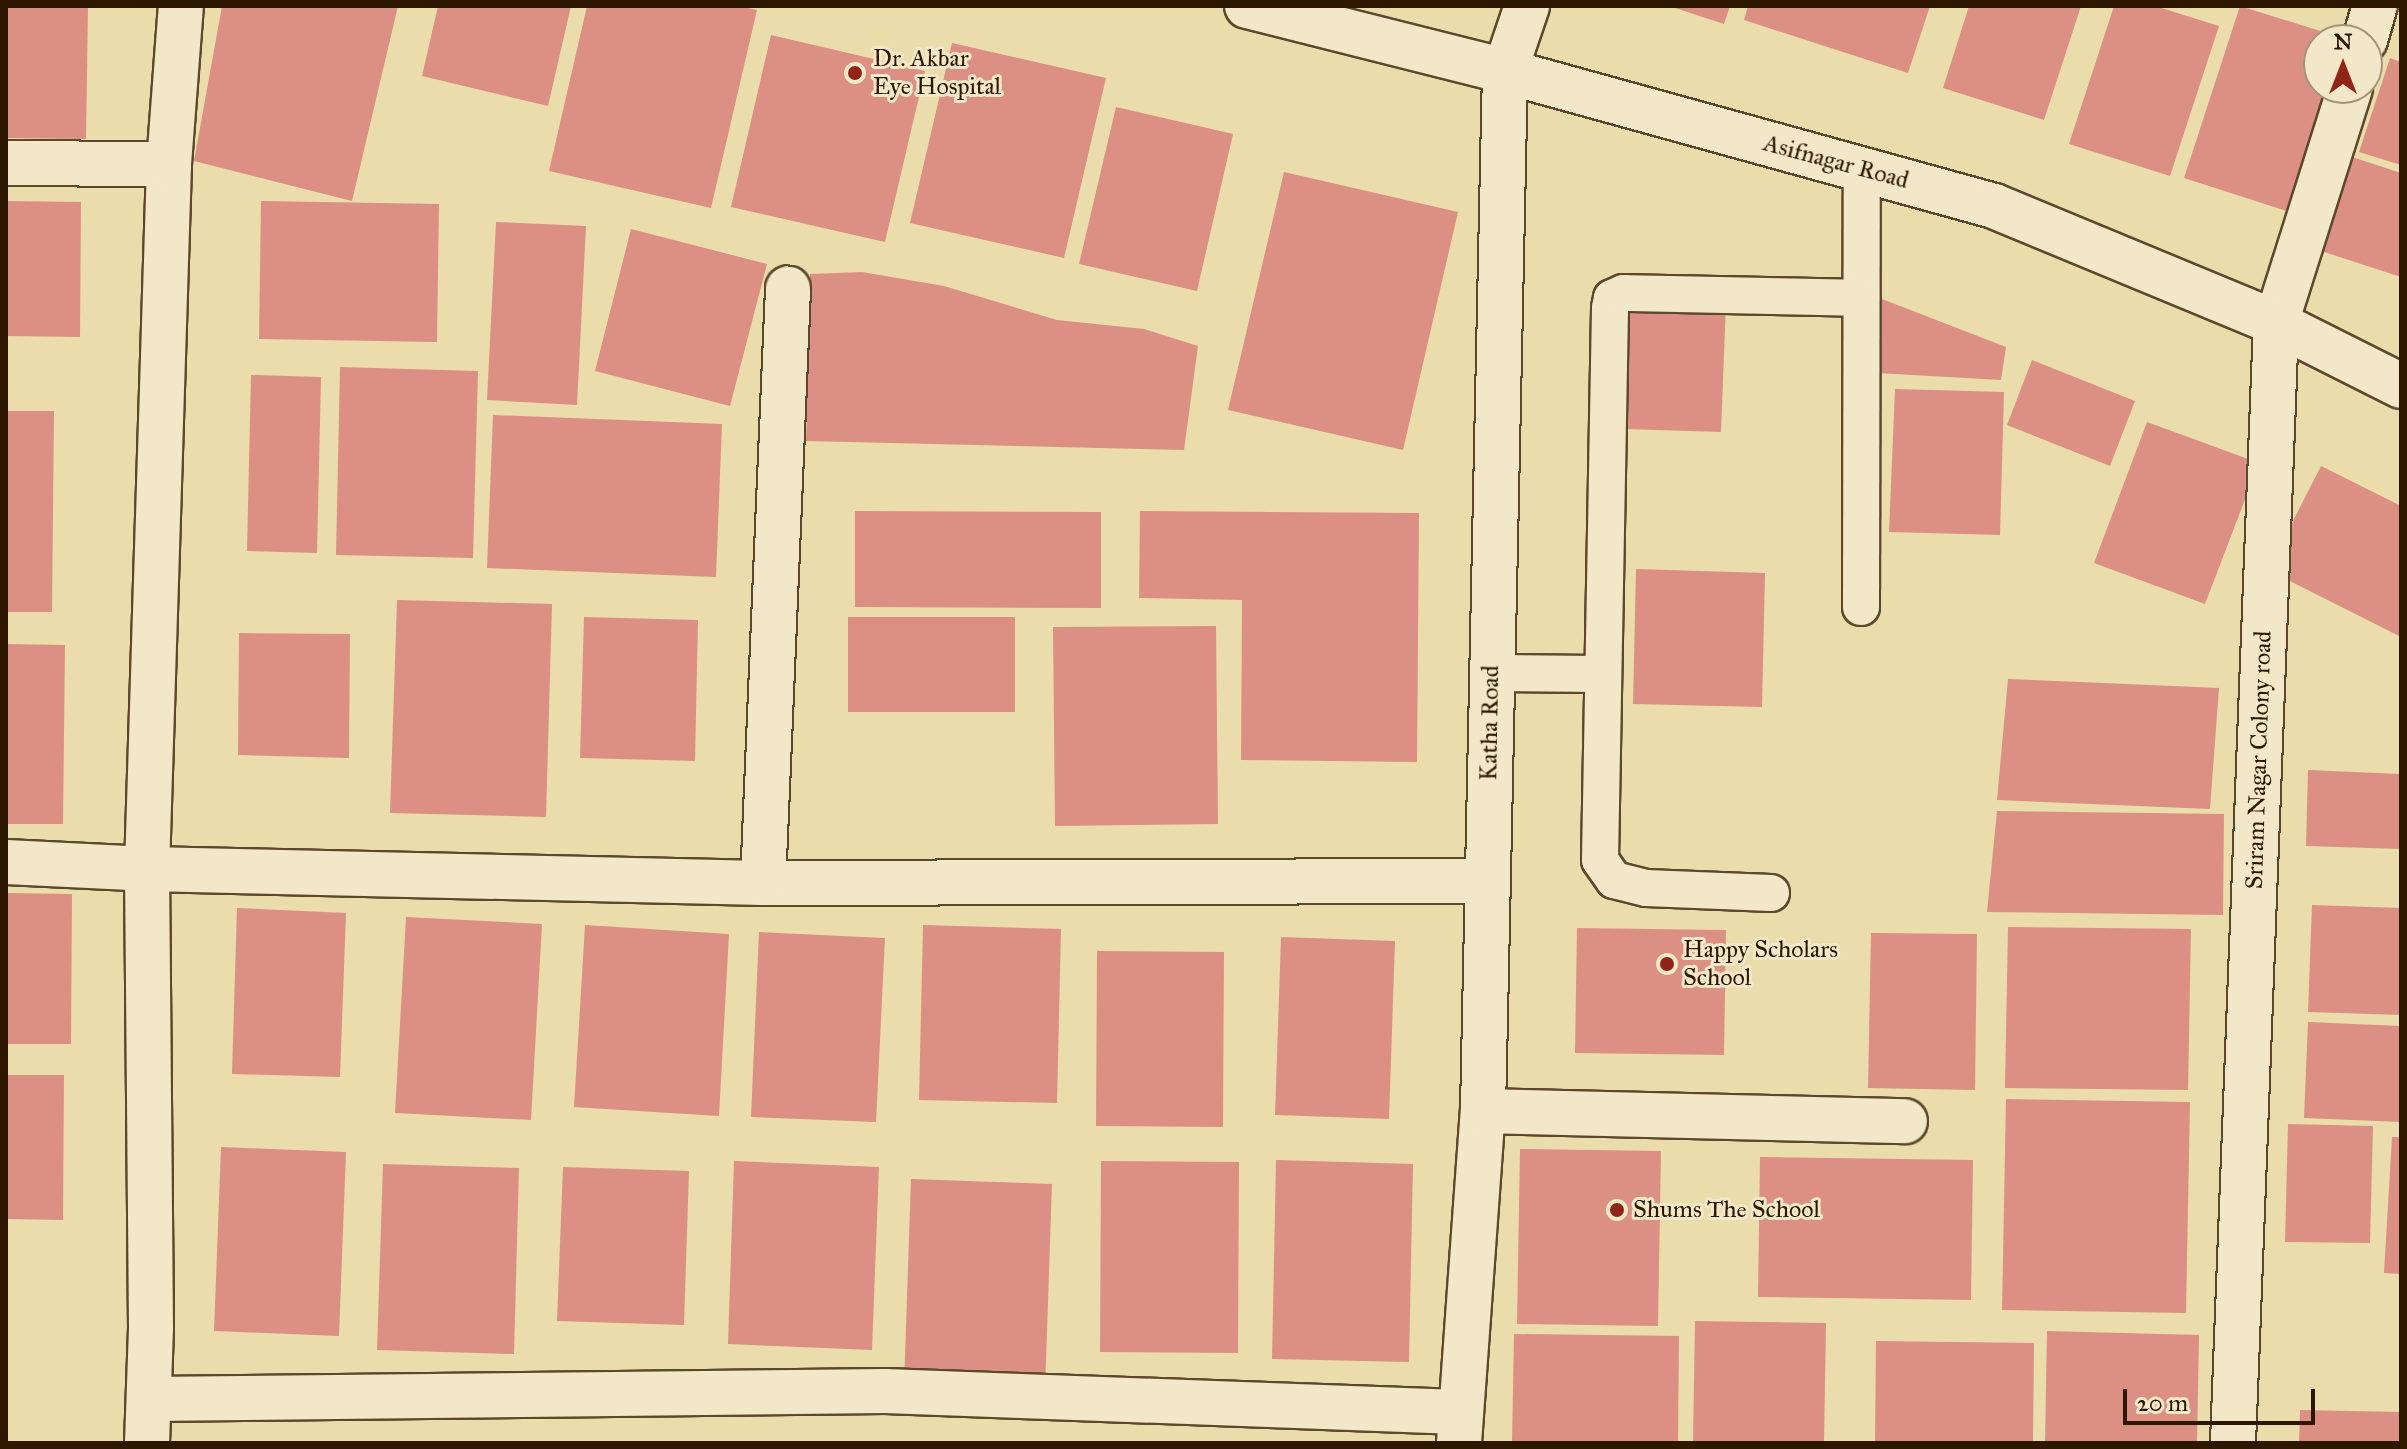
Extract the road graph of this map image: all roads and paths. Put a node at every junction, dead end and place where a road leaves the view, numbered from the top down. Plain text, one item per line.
1 (181, 6) edge
2 (1247, 6) edge
3 (1527, 6) edge
4 (1505, 71) junction
5 (2345, 104) edge
6 (6, 163) edge
7 (169, 164) junction
8 (1862, 170) junction
9 (788, 289) dead end
10 (1861, 298) junction
11 (2276, 323) junction
12 (2401, 386) edge
13 (1861, 607) dead end
14 (1492, 673) junction
15 (1603, 674) junction
16 (6, 862) edge
17 (147, 869) junction
18 (1486, 881) junction
19 (763, 883) junction
20 (1771, 893) dead end
21 (1483, 1111) junction
22 (1905, 1121) dead end
23 (150, 1399) junction
24 (1459, 1428) edge
25 (147, 1443) edge
26 (2233, 1443) edge

1 - 7 street
2 - 4 street, Asifnagar Road
3 - 4 street, Katha Road
4 - 8 street, Asifnagar Road
4 - 14 street, Katha Road
5 - 11 street, Sriram Nagar Colony road
6 - 7 street
7 - 17 street
8 - 10 lane
8 - 11 street, Asifnagar Road
9 - 19 street
10 - 13 lane
10 - 15 lane
11 - 12 street, Asifnagar Road
11 - 26 street, Sriram Nagar Colony road
14 - 15 lane
14 - 18 street, Katha Road
15 - 20 lane
16 - 17 street
17 - 19 street
17 - 23 street
18 - 19 street
18 - 21 street, Katha Road
21 - 22 street
21 - 24 street, Katha Road
23 - 24 street
23 - 25 street

